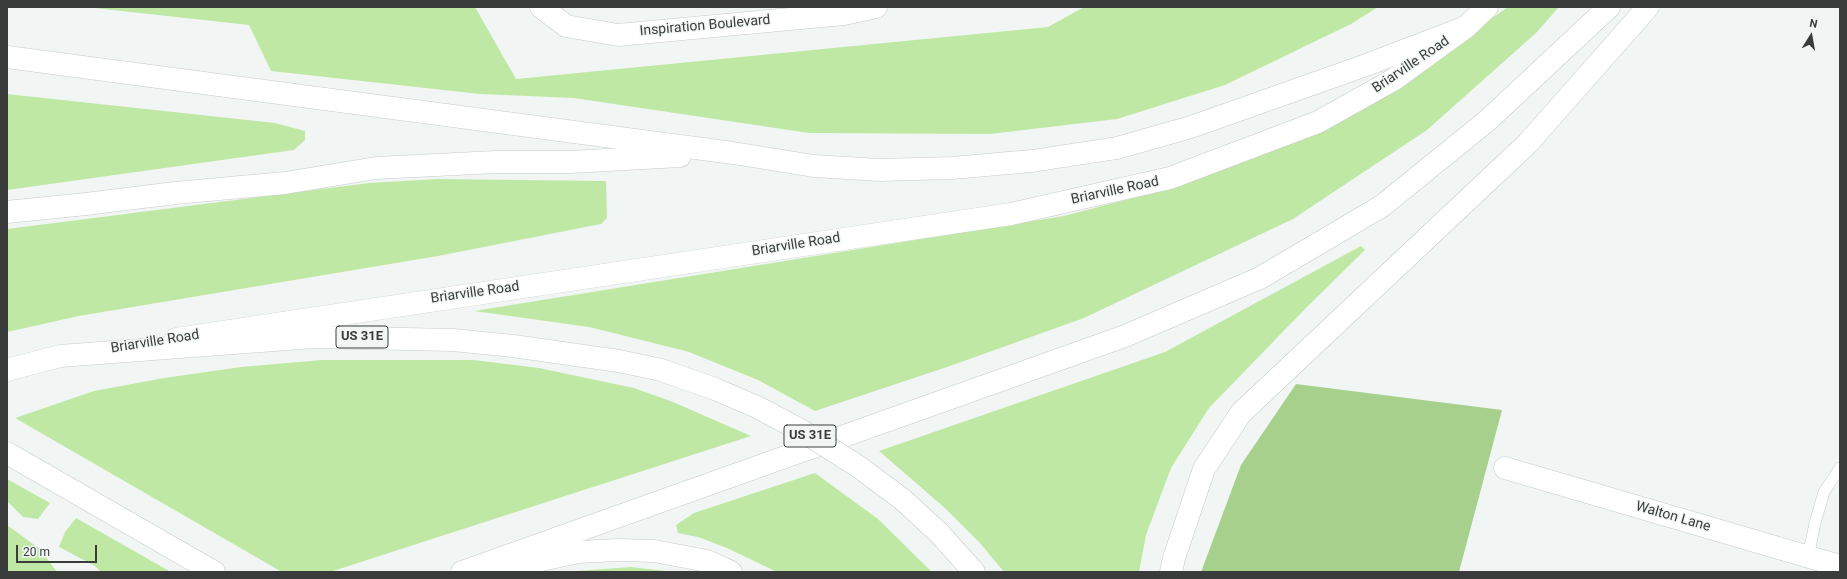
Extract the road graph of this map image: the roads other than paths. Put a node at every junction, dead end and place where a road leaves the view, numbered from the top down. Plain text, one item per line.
1 (541, 7) edge
2 (876, 7) edge
3 (1487, 7) edge
4 (1609, 7) edge
5 (1648, 7) edge
6 (843, 10) edge
7 (821, 11) edge
8 (1466, 27) junction
9 (7, 57) edge
10 (733, 153) junction
11 (7, 212) edge
12 (60, 356) junction
13 (7, 370) edge
14 (7, 452) edge
15 (1505, 468) dead end
16 (1840, 468) edge
17 (1808, 557) junction
18 (1840, 566) edge
19 (214, 572) edge
20 (462, 572) edge
21 (486, 572) edge
22 (731, 572) edge
23 (974, 572) edge
24 (1171, 572) edge

1 - 7 main road, Inspiration Boulevard
2 - 6 main road, Inspiration Boulevard
3 - 8 main road, Briarville Road
4 - 20 main road
5 - 24 main road
6 - 7 main road, Inspiration Boulevard
8 - 10 main road
8 - 12 main road, Briarville Road
9 - 10 main road
10 - 11 main road
12 - 13 main road, US 31E
12 - 23 main road, US 31E, bridge
14 - 19 main road
15 - 17 main road, Walton Lane
16 - 17 lane
17 - 18 main road, Walton Lane
21 - 22 main road

